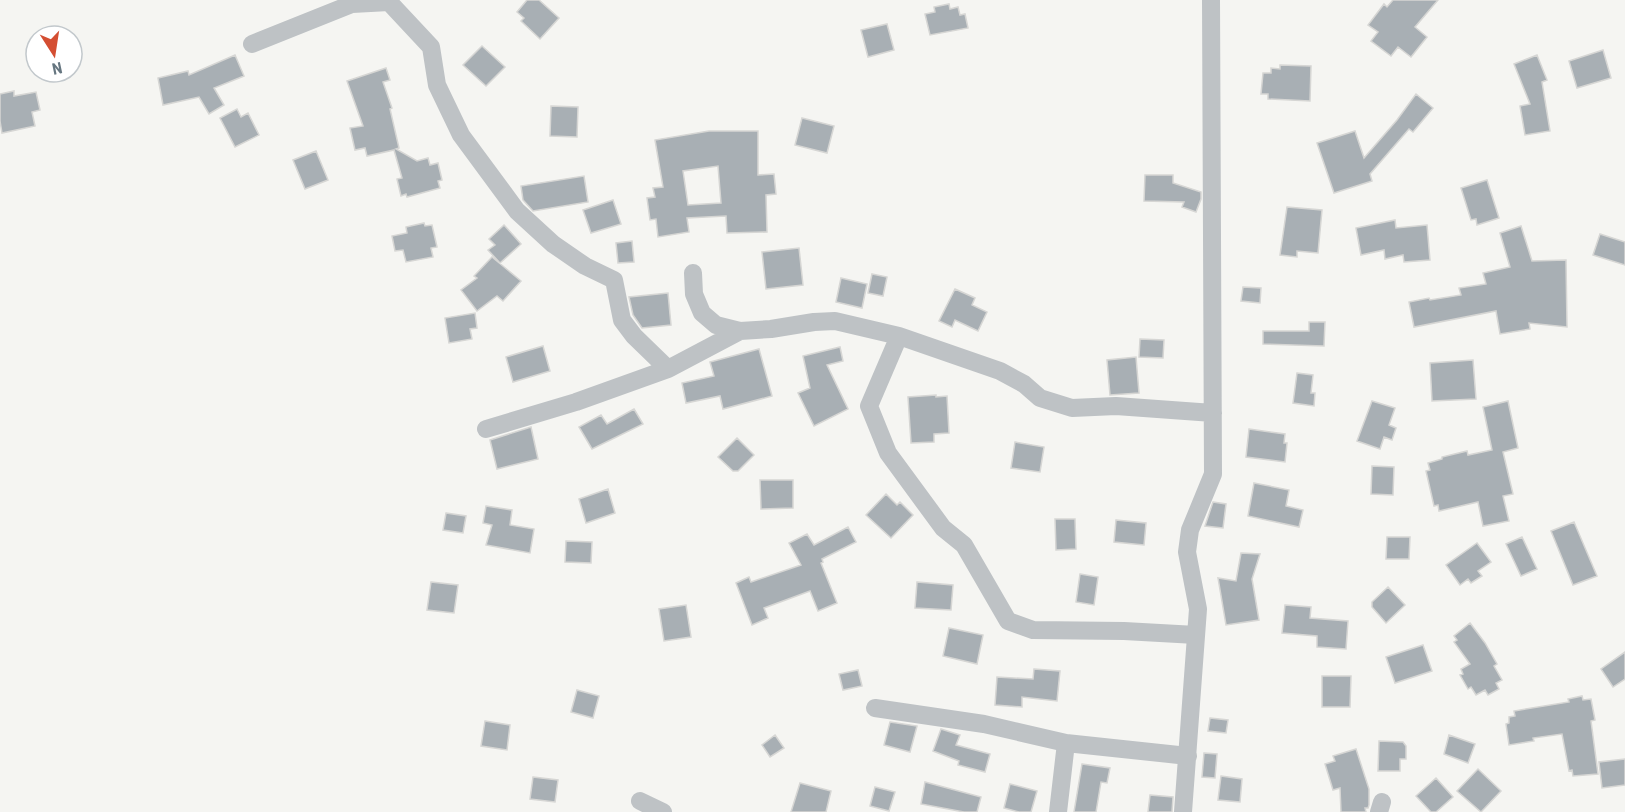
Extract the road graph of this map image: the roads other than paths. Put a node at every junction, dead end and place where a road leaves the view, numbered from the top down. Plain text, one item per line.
1 (1211, 0) edge
2 (252, 44) dead end
3 (693, 273) dead end
4 (740, 331) junction
5 (899, 336) junction
6 (668, 369) junction
7 (1213, 413) junction
8 (486, 429) dead end
9 (1196, 635) junction
10 (875, 708) dead end
11 (1066, 743) junction
12 (1188, 756) junction
13 (640, 801) dead end
14 (663, 812) edge
15 (1058, 812) edge
16 (1183, 812) edge

1 - 7 street
2 - 6 street
3 - 4 street
4 - 5 street
4 - 6 street
5 - 7 street
5 - 9 street
6 - 8 street
7 - 9 street
9 - 12 street
10 - 11 street
11 - 12 street
11 - 15 street
12 - 16 street
13 - 14 street

